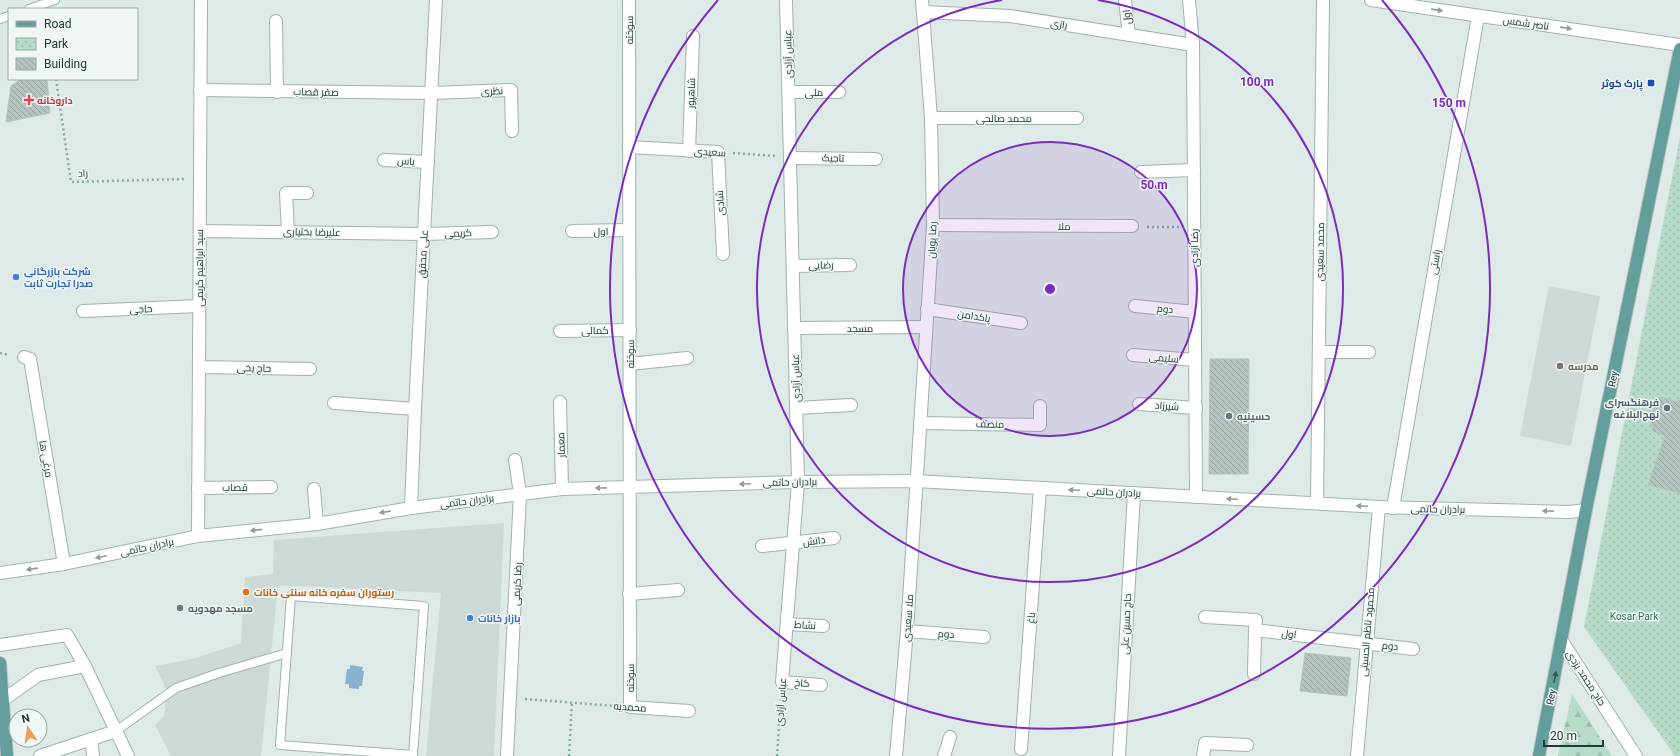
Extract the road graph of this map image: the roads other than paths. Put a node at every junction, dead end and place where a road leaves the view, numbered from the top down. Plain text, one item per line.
1 (55, 0) edge
2 (201, 0) edge
3 (436, 0) edge
4 (629, 0) edge
5 (786, 0) edge
6 (922, 0) edge
7 (1125, 0) edge
8 (1190, 0) edge
9 (1324, 0) edge
10 (1371, 0) edge
11 (32, 8) edge
12 (923, 12) junction
13 (1478, 16) junction
14 (276, 21) dead end
15 (1129, 35) junction
16 (693, 36) dead end
17 (1193, 45) junction
18 (1680, 45) edge
19 (1680, 49) edge
20 (1680, 72) edge
21 (200, 90) junction
22 (277, 92) junction
23 (788, 92) junction
24 (839, 92) dead end
25 (432, 93) junction
26 (931, 118) junction
27 (1077, 118) dead end
28 (512, 131) dead end
29 (629, 147) junction
30 (689, 150) junction
31 (718, 152) joint
32 (790, 158) junction
33 (876, 159) dead end
34 (384, 160) dead end
35 (428, 162) junction
36 (1194, 170) junction
37 (1141, 172) dead end
38 (307, 193) dead end
39 (933, 225) junction
40 (1132, 226) road end
41 (629, 230) junction
42 (200, 231) junction
43 (572, 231) dead end
44 (288, 232) junction
45 (492, 232) dead end
46 (424, 234) junction
47 (723, 254) dead end
48 (850, 265) dead end
49 (793, 266) junction
50 (199, 306) junction
51 (1135, 306) dead end
52 (928, 309) junction
53 (83, 311) dead end
54 (1195, 312) junction
55 (1021, 323) dead end
56 (794, 328) junction
57 (926, 328) junction
58 (630, 330) junction
59 (560, 331) dead end
60 (1319, 352) junction
61 (1369, 352) dead end
62 (1133, 355) dead end
63 (24, 358) dead end
64 (687, 358) dead end
65 (1195, 360) junction
66 (630, 364) junction
67 (199, 367) junction
68 (310, 369) dead end
69 (560, 402) dead end
70 (334, 403) dead end
71 (1139, 404) dead end
72 (851, 405) dead end
73 (1040, 406) dead end
74 (415, 408) junction
75 (796, 408) junction
76 (1196, 408) junction
77 (920, 423) junction
78 (515, 460) dead end
79 (916, 481) junction
80 (798, 482) junction
81 (271, 487) dead end
82 (630, 487) junction
83 (198, 488) junction
84 (1040, 488) junction
85 (314, 489) dead end
86 (562, 489) junction
87 (1134, 493) junction
88 (520, 494) junction
89 (1196, 497) junction
90 (1317, 503) junction
91 (1378, 507) junction
92 (411, 508) junction
93 (1393, 508) junction
94 (1586, 510) junction
95 (317, 524) junction
96 (198, 536) junction
97 (834, 538) dead end
98 (793, 544) junction
99 (762, 546) dead end
100 (64, 564) junction
101 (0, 573) edge
102 (678, 590) dead end
103 (629, 594) junction
104 (1206, 616) dead end
105 (787, 624) junction
106 (823, 626) dead end
107 (1255, 630) junction
108 (907, 631) junction
109 (984, 637) dead end
110 (1562, 641) junction
111 (1366, 644) junction
112 (0, 645) edge
113 (1413, 649) dead end
114 (287, 653) junction
115 (84, 666) junction
116 (0, 670) edge
117 (1254, 674) dead end
118 (782, 682) joint
119 (821, 685) dead end
120 (3, 700) junction
121 (630, 707) joint
122 (689, 711) dead end
123 (116, 731) junction
124 (950, 737) dead end
125 (91, 739) junction
126 (1247, 745) dead end
127 (1021, 749) dead end
128 (7, 756) edge
129 (40, 756) edge
130 (93, 756) edge
131 (128, 756) edge
132 (508, 756) edge
133 (896, 756) edge
134 (944, 756) edge
135 (1119, 756) edge
136 (1203, 756) edge
137 (1357, 756) edge
138 (1539, 756) edge
139 (1636, 756) edge

1 - 11 lane
2 - 21 street, سید ابراهیم کریمی
3 - 25 street, علی محقق
4 - 29 street, سوخته
5 - 23 street, عباس آزادی
6 - 12 street, رضا پویان
7 - 15 street, اول
8 - 17 street, رضا آزادی
9 - 60 street, محمد سعیدی
10 -> 13 street, ناصر شمس
12 - 15 street, رازی
12 - 26 street, رضا پویان
13 -> 18 street, ناصر شمس
13 - 93 street, راستی
14 - 22 street
15 - 17 street, رازی
16 - 30 street, شاهپور
17 - 36 street, رضا آزادی
19 - 94 main road, Rey
20 - 110 lane
21 - 22 street, صفر قصاب
21 - 42 street, سید ابراهیم کریمی
22 - 25 street, صفر قصاب
23 - 24 street, ملی
23 - 32 street, عباس آزادی
25 - 28 street, نظری
25 - 35 street, علی محقق
26 - 27 street, محمد صالحی
26 - 39 street, رضا پویان
29 - 30 street, سعیدی
29 - 41 street, سوخته
30 - 31 street, سعیدی
31 - 47 street, شادی
32 - 33 street, تاجیک
32 - 49 street, عباس آزادی
34 - 35 street, یاس
35 - 46 street, علی محقق
36 - 37 street
36 - 54 street, رضا آزادی
38 - 44 street
39 - 40 street, ملا
39 - 52 street, رضا پویان
41 - 43 street, اول
41 - 58 street, سوخته
42 - 44 street, علیرضا بختیاری
42 - 50 street, سید ابراهیم کریمی
44 - 46 street, علیرضا بختیاری
45 - 46 street, کریمی
46 - 74 street, علی محقق
48 - 49 street, رضایی
49 - 56 street, عباس آزادی
50 - 53 street, حاجی
50 - 67 street, سید ابراهیم کریمی
51 - 54 street, دوم
52 - 55 street, پاکدامن
52 - 57 street, رضا پویان
54 - 65 street, رضا آزادی
56 - 57 street, مسجد
56 - 75 street, عباس آزادی
57 - 77 street, رضا پویان
58 - 59 street, کمالی
58 - 66 street, سوخته
60 - 61 street
60 - 90 street, محمد سعیدی
62 - 65 street, سلیمی
63 - 100 street, مرغی ها
64 - 66 street
65 - 76 street, رضا آزادی
66 - 82 street, سوخته
67 - 68 street, حاج یخی
67 - 83 street, سید ابراهیم کریمی
69 - 86 street, معمار
70 - 74 street
71 - 76 street, شیرزاد
72 - 75 street
73 - 77 street, منصف
74 - 92 street, علی محقق
75 - 80 street, عباس آزادی
76 - 89 street, رضا آزادی
77 - 79 street, رضا پویان
78 - 88 street, رضا کریمی
79 - 80 street, برادران حاتمی
79 - 84 street, برادران حاتمی
79 - 108 street, ملا سعیدی
80 -> 82 street, برادران حاتمی
80 - 98 street, عباس آزادی
81 - 83 street, قصاب
82 -> 86 street, برادران حاتمی
82 - 103 street, سوخته
83 - 96 street, سید ابراهیم کریمی
87 -> 84 street, برادران حاتمی
84 - 127 street, باغ
85 - 95 street
86 - 88 street, برادران حاتمی
87 - 89 street, برادران حاتمی
87 - 135 street, حاج حسین علی
88 - 92 street, برادران حاتمی
88 - 132 street, رضا کریمی
90 -> 89 street, برادران حاتمی
91 -> 90 street, برادران حاتمی
91 - 93 street, برادران حاتمی
91 - 111 street, محمود ناظم الحسینی
92 -> 95 street, برادران حاتمی
94 -> 93 street, برادران حاتمی
94 - 110 main road, Rey
95 -> 96 street, برادران حاتمی
96 -> 100 street, برادران حاتمی
97 - 98 street, دانش
98 - 99 street, دانش
98 - 105 street, عباس آزادی
100 -> 101 street, برادران حاتمی
102 - 103 street
103 - 121 street, سوخته
104 - 107 street
105 - 106 street, نشاط
105 - 118 street, عباس آزادی
107 - 111 street, اول
107 - 117 street
108 - 109 street, دوم
108 - 133 street, ملا سعیدی
138 -> 110 main road, Rey
110 - 139 street, حاج محمد یزدی
111 - 113 street, دوم
111 - 137 street, محمود ناظم الحسینی
112 - 115 street
114 - 114 lane
114 - 123 lane
115 - 120 street
115 - 123 street
116 - 120 main road
118 - 119 street, کاخ
120 - 128 main road
121 - 122 street, محمدیه
123 - 125 street
123 - 131 street
124 - 134 street
125 - 129 street
125 - 130 street
126 - 136 street

